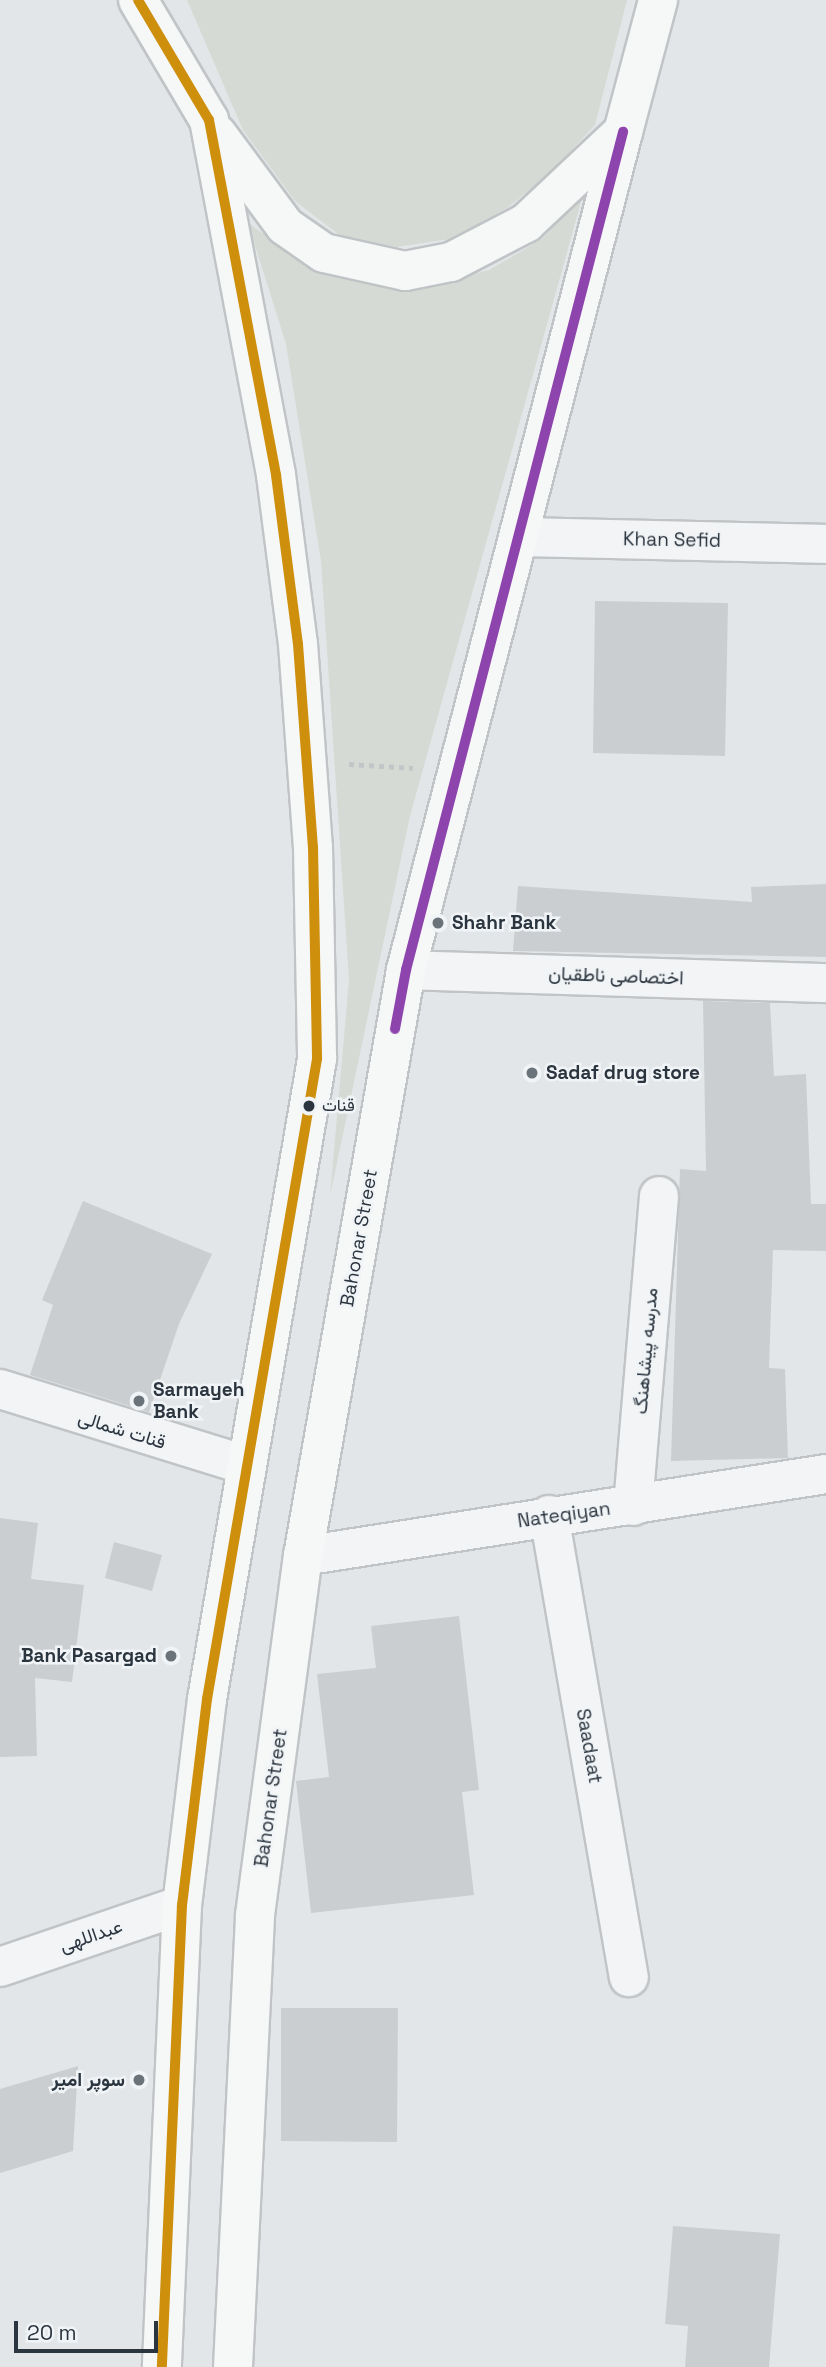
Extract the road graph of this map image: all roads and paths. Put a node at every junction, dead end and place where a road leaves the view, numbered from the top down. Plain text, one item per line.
1 (138, 0) edge
2 (161, 0) edge
3 (658, 0) edge
4 (208, 120) junction
5 (623, 132) junction
6 (519, 537) junction
7 (826, 544) edge
8 (306, 761) junction
9 (457, 771) junction
10 (406, 970) junction
11 (826, 983) edge
12 (659, 1196) dead end
13 (0, 1389) edge
14 (246, 1465) junction
15 (826, 1474) edge
16 (633, 1506) junction
17 (549, 1516) junction
18 (303, 1556) junction
19 (182, 1905) junction
20 (0, 1967) edge
21 (629, 1977) dead end
22 (162, 2367) edge
23 (233, 2367) edge

1 - 4 main road
2 - 4 main road
3 - 5 main road, Bahonar Street
4 - 5 main road
4 - 8 main road
5 - 6 main road, Bahonar Street
6 - 7 street, Khan Sefid
6 - 9 main road, Bahonar Street
8 - 9 path
8 - 14 main road
9 - 10 main road, Bahonar Street
10 - 11 street, اختصاصی ناطقیان
10 - 18 main road, Bahonar Street
12 - 16 street, مدرسه پیشاهنگ
13 - 14 street, قنات شمالى
14 - 19 main road
15 - 16 street, Nateqiyan
16 - 17 street, Nateqiyan
17 - 18 street, Nateqiyan
17 - 21 street, Saadaat
18 - 23 main road, Bahonar Street
19 - 20 street, عبداللهی
19 - 22 main road

